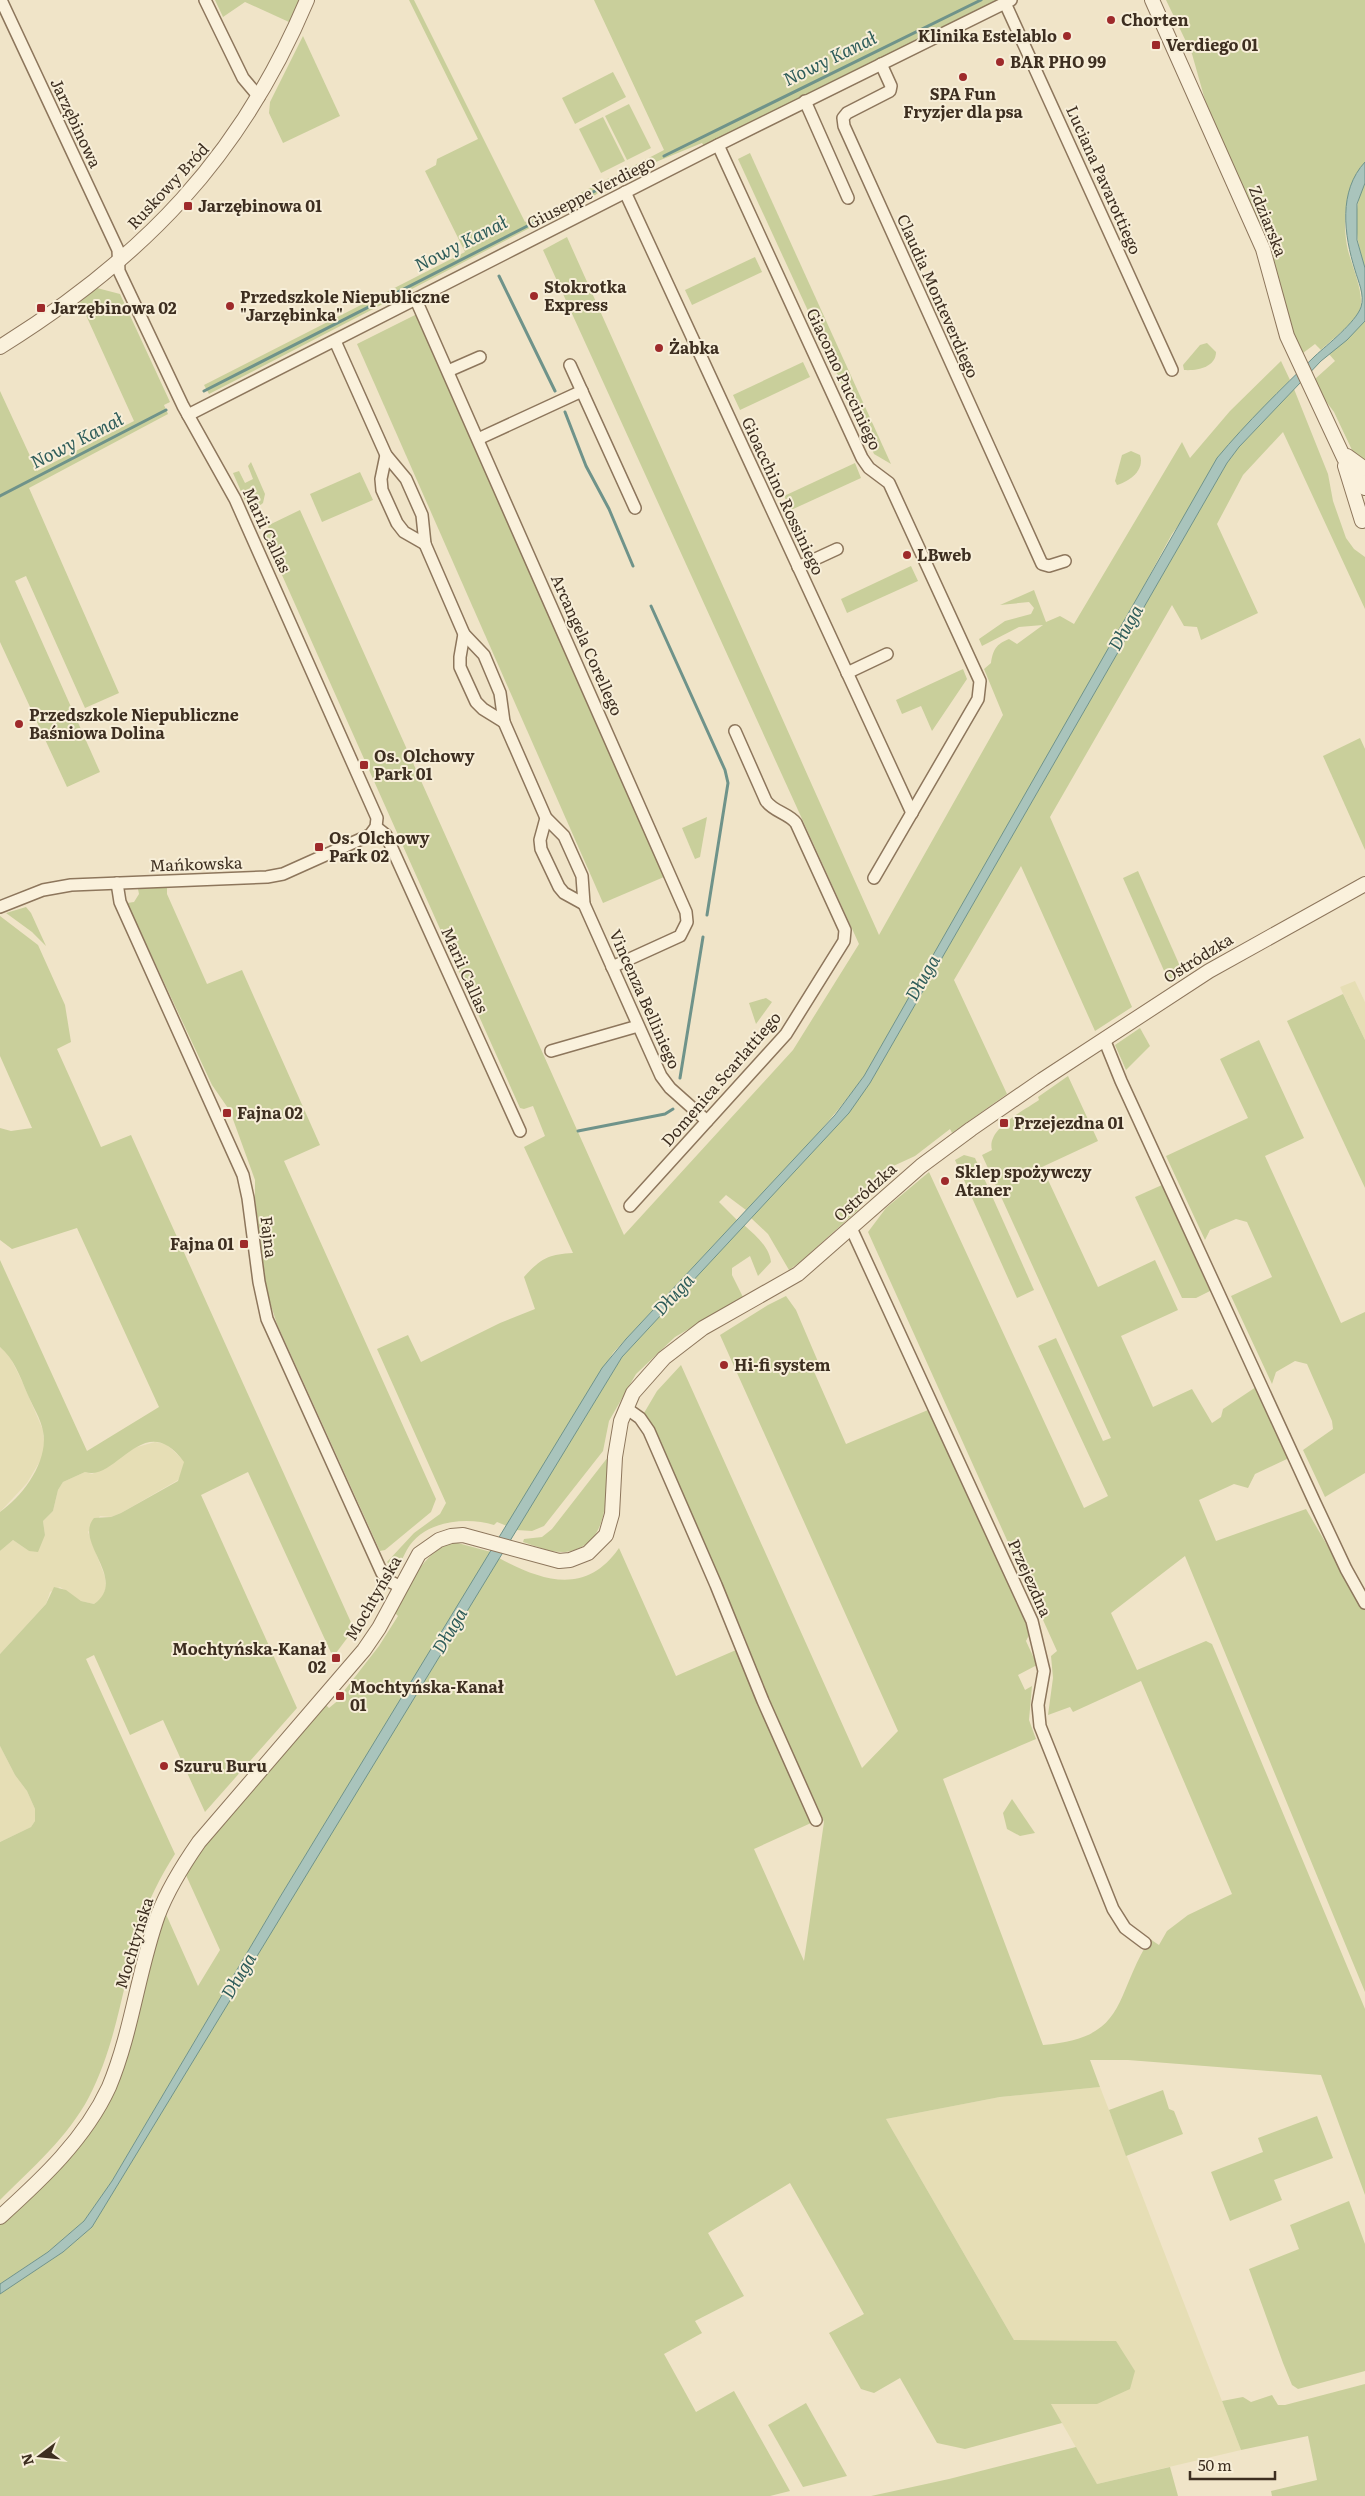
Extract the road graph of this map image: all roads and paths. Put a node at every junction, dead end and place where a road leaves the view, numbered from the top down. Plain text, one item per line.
1 (1, 0) edge
2 (205, 0) edge
3 (307, 0) edge
4 (1152, 0) edge
5 (1008, 1) edge
6 (881, 64) junction
7 (259, 97) junction
8 (805, 101) junction
9 (718, 145) junction
10 (625, 192) junction
11 (848, 198) dead end
12 (118, 261) junction
13 (416, 300) junction
14 (335, 341) junction
15 (0, 347) edge
16 (480, 357) dead end
17 (570, 365) dead end
18 (1172, 370) dead end
19 (448, 371) junction
20 (582, 391) junction
21 (188, 415) junction
22 (478, 439) junction
23 (1341, 452) junction
24 (386, 455) junction
25 (1365, 469) edge
26 (1365, 488) edge
27 (635, 508) dead end
28 (1364, 522) edge
29 (425, 544) junction
30 (837, 549) dead end
31 (1065, 561) dead end
32 (798, 567) junction
33 (464, 634) junction
34 (887, 654) dead end
35 (847, 673) junction
36 (504, 722) junction
37 (735, 731) dead end
38 (912, 813) junction
39 (546, 818) junction
40 (377, 822) junction
41 (874, 878) dead end
42 (117, 883) junction
43 (1365, 884) edge
44 (584, 904) junction
45 (0, 907) edge
46 (612, 967) junction
47 (638, 1026) junction
48 (1104, 1039) junction
49 (551, 1051) dead end
50 (707, 1121) junction
51 (520, 1131) dead end
52 (630, 1206) dead end
53 (851, 1228) junction
54 (626, 1408) junction
55 (488, 1542) joint
56 (401, 1587) junction
57 (1365, 1602) edge
58 (816, 1820) dead end
59 (1145, 1943) dead end
60 (0, 2217) edge

1 - 12 street, Jarzębinowa
2 - 7 street
3 - 7 street, Ruskowy Bród
4 - 23 street, Zdziarska
5 - 6 street, Giuseppe Verdiego
5 - 18 street, Luciana Pavarottiego
6 - 8 street, Giuseppe Verdiego
6 - 31 street, Claudia Monteverdiego
7 - 12 street, Ruskowy Bród
8 - 9 street, Giuseppe Verdiego
8 - 11 street
9 - 10 street, Giuseppe Verdiego
9 - 38 street, Giacomo Pucciniego
10 - 13 street, Giuseppe Verdiego
10 - 32 street, Gioacchino Rossiniego
12 - 15 street, Ruskowy Bród
12 - 21 street, Marii Callas
13 - 14 street, Giuseppe Verdiego
13 - 19 street, Arcangela Corellego
14 - 21 street, Giuseppe Verdiego
14 - 24 street, Vincenza Belliniego
16 - 19 street
17 - 20 street
19 - 22 street, Arcangela Corellego
20 - 22 street
20 - 27 street
21 - 40 street, Marii Callas
22 - 46 street, Arcangela Corellego
23 - 25 street
23 - 26 street, Zdziarska
23 - 28 street, Zdziarska
24 - 29 street, Vincenza Belliniego
24 - 29 street
29 - 33 street, Vincenza Belliniego
30 - 32 street
32 - 35 street, Gioacchino Rossiniego
33 - 36 street, Vincenza Belliniego
33 - 36 street
34 - 35 street
35 - 38 street, Gioacchino Rossiniego
36 - 39 street, Vincenza Belliniego
37 - 50 street, Domenica Scarlattiego
38 - 41 street
39 - 44 street, Vincenza Belliniego
39 - 44 street
40 - 42 street, Mańkowska
40 - 51 street, Marii Callas
42 - 45 street, Mańkowska
42 - 56 street, Fajna
43 - 48 street, Ostródzka
44 - 46 street, Vincenza Belliniego
46 - 47 street, Vincenza Belliniego
47 - 49 street
47 - 50 street, Vincenza Belliniego
48 - 53 street, Ostródzka
48 - 57 street
50 - 52 street, Domenica Scarlattiego
53 - 54 street, Ostródzka
53 - 59 street, Przejezdna
54 - 55 street, Ostródzka
54 - 58 street
55 - 56 street, Mochtyńska
56 - 60 street, Mochtyńska

